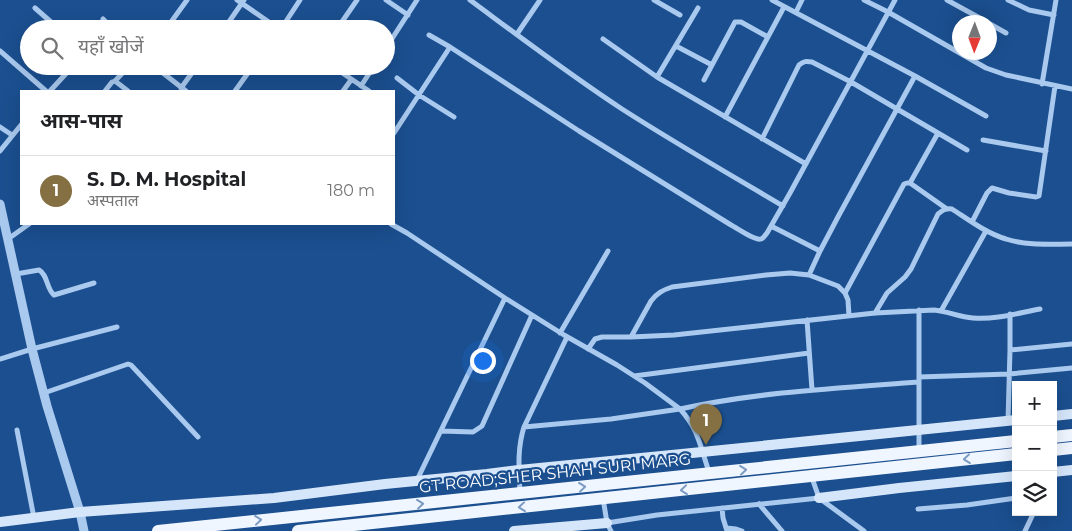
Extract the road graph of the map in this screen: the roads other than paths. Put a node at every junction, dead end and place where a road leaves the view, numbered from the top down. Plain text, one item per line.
1 (187, 0) edge
2 (300, 0) edge
3 (357, 0) edge
4 (386, 0) edge
5 (418, 0) edge
6 (470, 0) edge
7 (540, 0) edge
8 (654, 0) edge
9 (772, 0) edge
10 (802, 0) edge
11 (864, 0) edge
12 (896, 0) edge
13 (947, 0) edge
14 (1008, 0) edge
15 (1056, 0) edge
16 (241, 1) edge
17 (784, 6) junction
18 (35, 8) dead end
19 (698, 8) dead end
20 (796, 12) junction
21 (888, 12) junction
22 (408, 15) junction
23 (680, 15) dead end
24 (974, 15) edge
25 (1054, 15) junction
26 (49, 20) edge
27 (173, 20) edge
28 (229, 20) edge
29 (267, 20) edge
30 (286, 20) edge
31 (343, 20) edge
32 (997, 28) edge
33 (1006, 33) dead end
34 (395, 34) edge
35 (517, 34) junction
36 (429, 35) dead end
37 (768, 37) junction
38 (604, 39) dead end
39 (676, 46) junction
40 (450, 47) junction
41 (867, 50) junction
42 (0, 51) edge
43 (712, 64) junction
44 (20, 68) edge
45 (28, 75) edge
46 (65, 75) edge
47 (121, 75) edge
48 (165, 75) edge
49 (191, 75) edge
50 (247, 75) edge
51 (344, 75) edge
52 (368, 75) edge
53 (915, 76) junction
54 (657, 77) junction
55 (397, 78) dead end
56 (351, 80) junction
57 (704, 80) dead end
58 (115, 81) junction
59 (851, 82) junction
60 (1042, 84) junction
61 (361, 86) junction
62 (1055, 86) junction
63 (1072, 89) edge
64 (45, 90) edge
65 (51, 90) edge
66 (105, 90) edge
67 (127, 90) edge
68 (183, 90) edge
69 (236, 90) edge
70 (344, 90) edge
71 (367, 90) edge
72 (419, 95) junction
73 (897, 109) junction
74 (986, 116) dead end
75 (454, 117) dead end
76 (725, 117) junction
77 (0, 127) edge
78 (20, 127) edge
79 (395, 131) edge
80 (938, 133) junction
81 (12, 135) junction
82 (762, 139) junction
83 (983, 140) dead end
84 (967, 150) dead end
85 (0, 151) edge
86 (1046, 151) junction
87 (806, 164) junction
88 (910, 183) junction
89 (0, 204) edge
90 (783, 206) junction
91 (947, 208) junction
92 (972, 222) junction
93 (28, 225) edge
94 (393, 225) edge
95 (771, 226) junction
96 (986, 231) junction
97 (8, 239) junction
98 (1072, 244) edge
99 (608, 251) dead end
100 (820, 251) junction
101 (16, 274) junction
102 (809, 275) junction
103 (94, 283) dead end
104 (845, 293) junction
105 (506, 298) junction
106 (1040, 309) dead end
107 (919, 310) junction
108 (941, 310) junction
109 (875, 313) junction
110 (1010, 314) junction
111 (532, 315) junction
112 (849, 316) junction
113 (808, 320) junction
114 (117, 327) dead end
115 (560, 333) junction
116 (567, 337) junction
117 (631, 337) junction
118 (1072, 344) edge
119 (32, 349) junction
120 (588, 349) junction
121 (1010, 350) junction
122 (809, 353) junction
123 (0, 359) edge
124 (1072, 368) edge
125 (1010, 374) junction
126 (634, 376) junction
127 (919, 380) junction
128 (812, 390) junction
129 (44, 393) junction
130 (680, 409) junction
131 (1072, 414) edge
132 (1057, 416) edge
133 (1012, 420) edge
134 (524, 427) junction
135 (17, 430) dead end
136 (919, 430) junction
137 (441, 431) junction
138 (1072, 436) edge
139 (198, 437) dead end
140 (1057, 437) edge
141 (1012, 441) edge
142 (1072, 448) edge
143 (1057, 450) edge
144 (919, 451) junction
145 (702, 452) junction
146 (1012, 454) edge
147 (809, 463) junction
148 (519, 470) junction
149 (1072, 470) edge
150 (1057, 472) edge
151 (710, 473) junction
152 (812, 476) junction
153 (1012, 476) edge
154 (417, 481) junction
155 (520, 493) junction
156 (603, 498) junction
157 (819, 498) junction
158 (1012, 499) edge
159 (759, 504) junction
160 (722, 508) junction
161 (918, 509) dead end
162 (80, 512) junction
163 (1032, 516) edge
164 (34, 518) junction
165 (0, 522) edge
166 (609, 527) edge
167 (727, 529) edge
168 (525, 530) edge
169 (84, 531) edge
170 (158, 531) edge
171 (298, 531) edge
172 (514, 531) edge
173 (742, 531) edge
174 (782, 531) edge
175 (864, 531) edge
176 (1025, 531) edge

1 - 27 street
2 - 30 street
3 - 31 street
4 - 22 street
5 - 22 street
6 - 35 street
7 - 35 street
8 - 23 street
9 - 17 street
10 - 20 street
11 - 21 street
12 - 21 street
13 - 24 street
14 - 25 street
15 - 25 street
16 - 28 street
16 - 29 street
17 - 20 street
17 - 37 street
18 - 26 street
19 - 39 street
20 - 41 street
21 - 41 street
21 - 60 street
22 - 34 street
25 - 60 street
32 - 33 street
35 - 90 street
36 - 40 street
37 - 43 street
37 - 76 street
38 - 54 street
39 - 43 street
39 - 54 street
40 - 72 street
40 - 95 street
41 - 53 street
41 - 59 street
42 - 44 street
43 - 57 street
45 - 64 street
46 - 65 street
47 - 58 street
48 - 68 street
49 - 68 street
50 - 69 street
51 - 56 street
52 - 61 street
53 - 73 street
53 - 74 street
54 - 76 street
55 - 72 street
56 - 61 street
56 - 70 street
58 - 66 street
58 - 67 street
59 - 73 street
59 - 82 street
59 - 87 street
60 - 62 street
61 - 71 street
62 - 63 street
62 - 86 street
72 - 75 street
72 - 79 street
73 - 80 street
73 - 100 street
76 - 82 street
77 - 81 street
78 - 81 street
80 - 84 street
80 - 88 street
81 - 85 street
82 - 87 street
83 - 86 street
86 - 92 street
87 - 90 street
88 - 91 street
88 - 104 street
89 - 97 street
90 - 95 street
91 - 92 street
91 - 109 street
92 - 96 street
93 - 97 street
94 - 105 street
95 - 100 street
96 - 98 street
96 - 108 street
97 - 101 street
99 - 115 street
100 - 102 street
101 - 103 street
101 - 119 street
102 - 104 street
102 - 117 street
104 - 112 street
105 - 111 street
105 - 137 street
106 - 110 street
107 - 108 street
107 - 109 street
107 - 127 street
108 - 110 street
109 - 112 street
110 - 121 street
111 - 115 street
111 - 137 street
112 - 113 street
113 - 117 street
113 - 122 street
114 - 119 street
115 - 116 street
116 - 120 street
116 - 134 street
117 - 120 street
118 - 121 street
119 - 123 street
119 - 129 street
120 - 126 street
121 - 125 street
122 - 126 street
122 - 128 street
124 - 125 street
125 - 127 street
125 - 133 street
126 - 130 street
127 - 128 street
127 - 136 street
128 - 130 street
129 - 139 street
129 - 162 street
130 - 134 street
130 - 145 street
131 - 132 main road
133 - 136 main road
134 - 148 street
135 - 164 street
136 - 144 street
136 - 145 main road
137 - 154 street
138 - 140 main road
141 - 144 main road, GT ROAD;SHER SHAH SURI MARG
142 - 143 main road
144 - 147 main road, GT ROAD;SHER SHAH SURI MARG
145 - 148 main road
145 - 151 street
146 -> 152 main road, GT ROAD;SHER SHAH SURI MARG
151 -> 147 main road, GT ROAD;SHER SHAH SURI MARG
147 - 152 street
148 - 154 main road
148 - 155 street
149 - 150 main road
155 -> 151 main road, GT ROAD;SHER SHAH SURI MARG
152 -> 156 main road, GT ROAD;SHER SHAH SURI MARG
152 - 157 street
153 - 157 main road
154 - 162 main road
170 -> 155 main road, GT ROAD;SHER SHAH SURI MARG
156 - 166 street
156 -> 171 main road, GT ROAD;SHER SHAH SURI MARG
157 - 159 street
157 - 175 street
158 - 161 street
159 - 160 street
159 - 174 street
160 - 166 street
160 - 167 street
162 - 164 main road
162 - 169 street
163 - 176 street
164 - 165 main road
166 - 168 main road
167 - 173 street
168 - 172 main road

